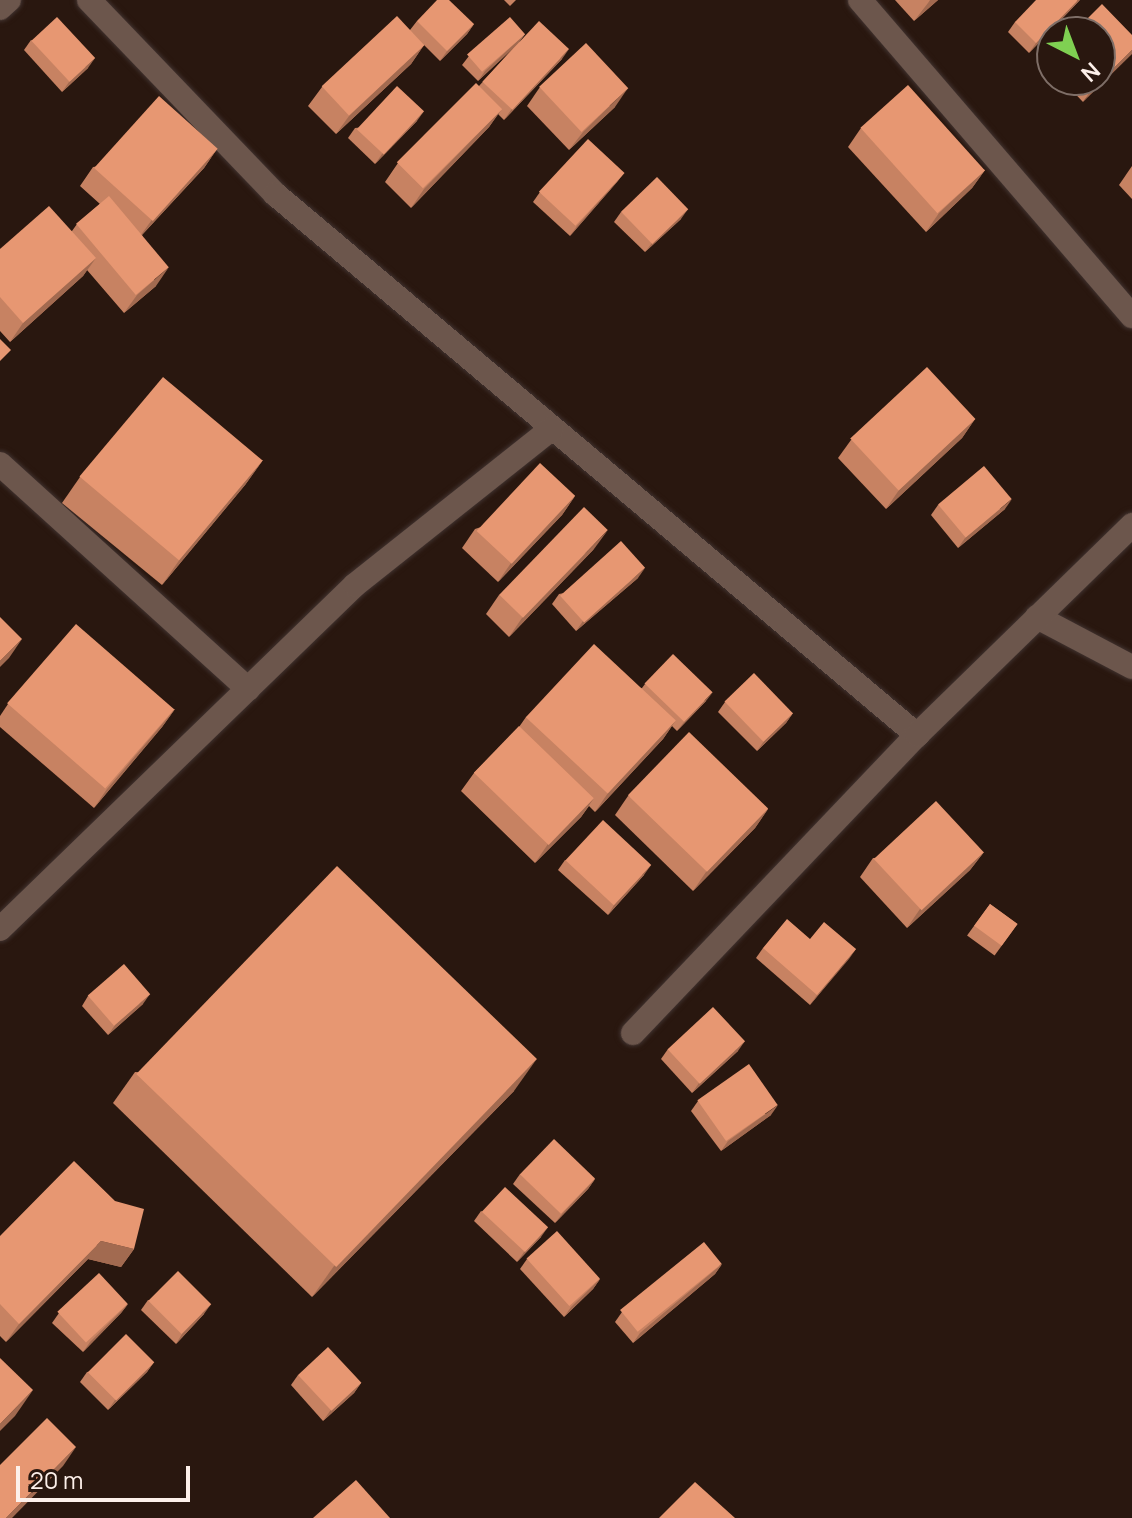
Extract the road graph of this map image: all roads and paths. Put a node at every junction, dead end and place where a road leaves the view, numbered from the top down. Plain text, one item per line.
1 (9, 0) edge
2 (89, 0) edge
3 (860, 0) edge
4 (0, 8) edge
5 (1132, 316) edge
6 (551, 429) junction
7 (0, 464) edge
8 (1132, 525) edge
9 (1037, 617) junction
10 (1132, 667) edge
11 (248, 689) junction
12 (917, 735) junction
13 (0, 929) edge
14 (633, 1033) dead end

1 - 4 street
2 - 6 street
3 - 5 street
6 - 11 street
6 - 12 street
7 - 11 street
8 - 9 street
9 - 10 street
9 - 12 street
11 - 13 street
12 - 14 street

